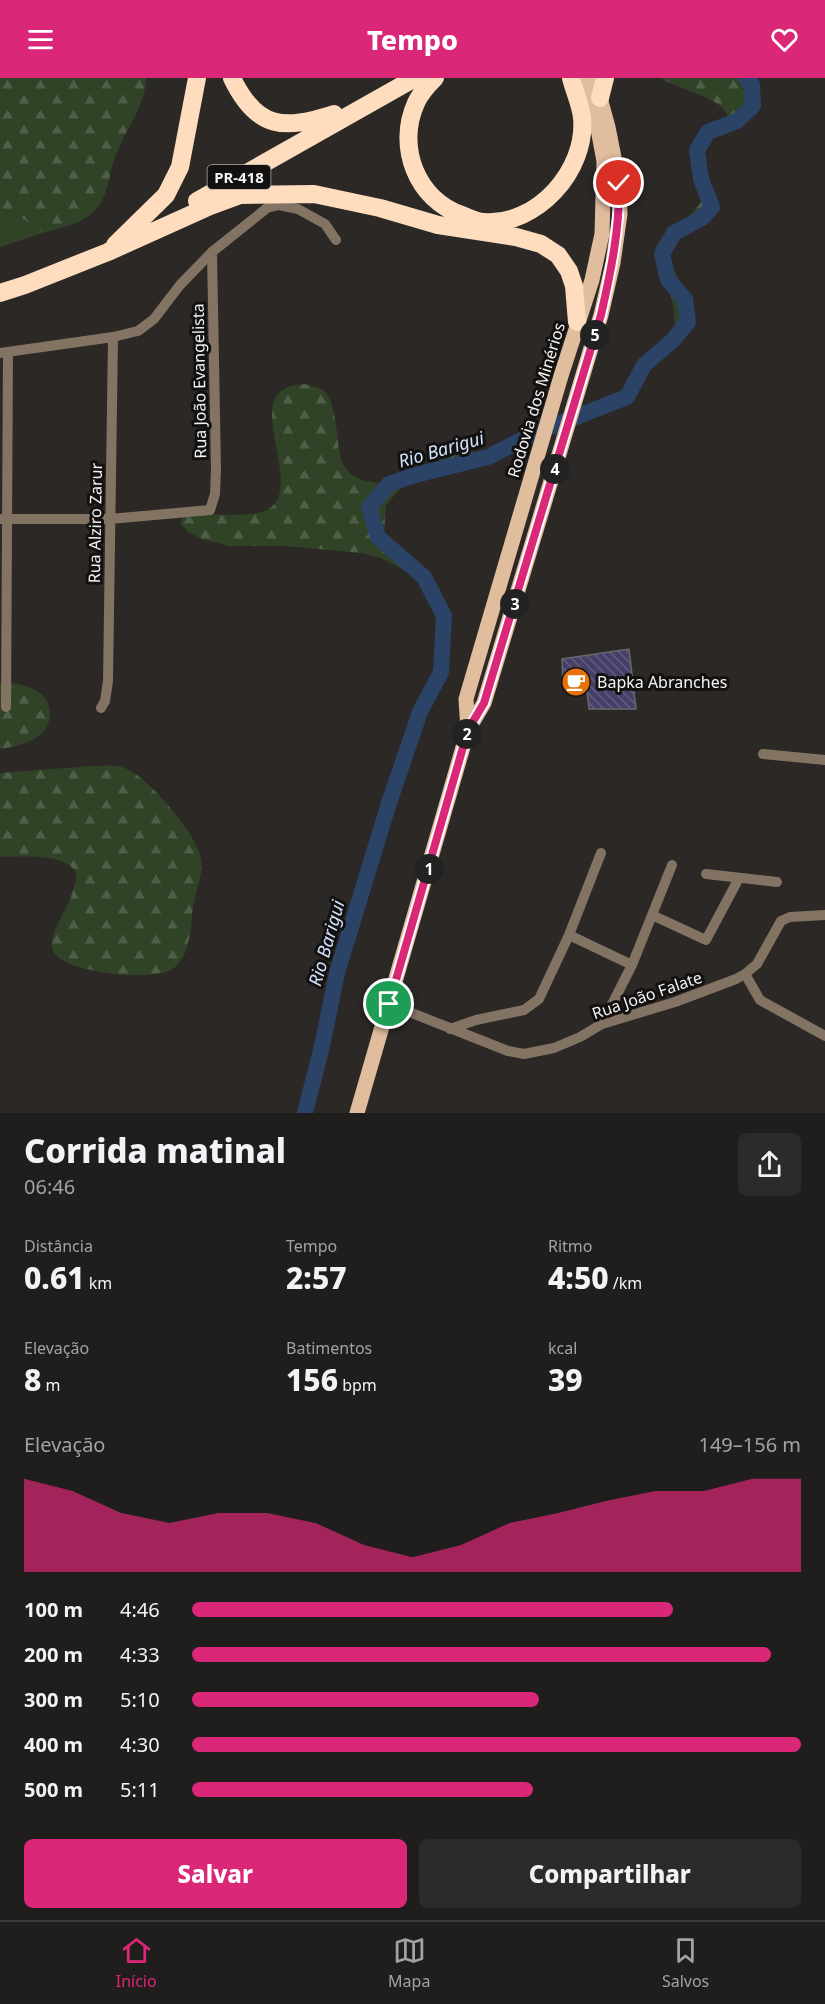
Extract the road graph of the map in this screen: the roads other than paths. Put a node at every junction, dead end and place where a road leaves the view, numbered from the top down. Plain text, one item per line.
1 (196, 78) edge
2 (232, 78) edge
3 (415, 78) edge
4 (435, 78) edge
5 (571, 78) edge
6 (579, 78) edge
7 (592, 78) edge
8 (605, 78) edge
9 (600, 98) junction
10 (370, 102) junction
11 (336, 240) dead end
12 (108, 252) junction
13 (212, 252) junction
14 (0, 293) edge
15 (577, 322) junction
16 (113, 337) junction
17 (4, 352) edge
18 (4, 519) edge
19 (110, 519) junction
20 (6, 707) dead end
21 (101, 708) dead end
22 (468, 730) junction
23 (763, 754) dead end
24 (825, 760) edge
25 (601, 853) dead end
26 (672, 866) dead end
27 (706, 874) dead end
28 (739, 878) junction
29 (777, 882) dead end
30 (652, 915) junction
31 (825, 915) edge
32 (569, 935) junction
33 (632, 965) junction
34 (745, 974) junction
35 (389, 1004) junction
36 (602, 1024) junction
37 (450, 1029) junction
38 (825, 1036) edge
39 (357, 1113) edge

1 - 12 highway
2 - 10 highway
3 - 10 highway, PR-418
4 - 5 highway
6 - 15 main road, Rodovia dos Minérios
7 - 9 main road, Rodovia dos Minérios
8 - 9 highway
9 - 22 main road, Rodovia dos Minérios
10 - 12 highway, PR-418
11 - 13 street
12 - 14 highway, PR-418
12 - 15 highway
13 - 16 street
13 - 19 street, Rua João Evangelista
15 - 22 main road, Rodovia dos Minérios
16 - 17 street
16 - 19 street, Rua Alziro Zarur
17 - 18 street
18 - 19 street
18 - 20 street
19 - 21 street, Rua Alziro Zarur
22 - 35 main road, Rodovia dos Minérios
23 - 24 street
25 - 32 street
26 - 30 street
27 - 28 street
28 - 29 street
28 - 30 street
30 - 33 street
31 - 34 street, Rua João Falate
32 - 33 street
32 - 37 street
33 - 36 street
34 - 36 street, Rua João Falate
34 - 38 street
35 - 37 street, Rua João Falate
35 - 39 main road, Rodovia dos Minérios
36 - 37 street, Rua João Falate

